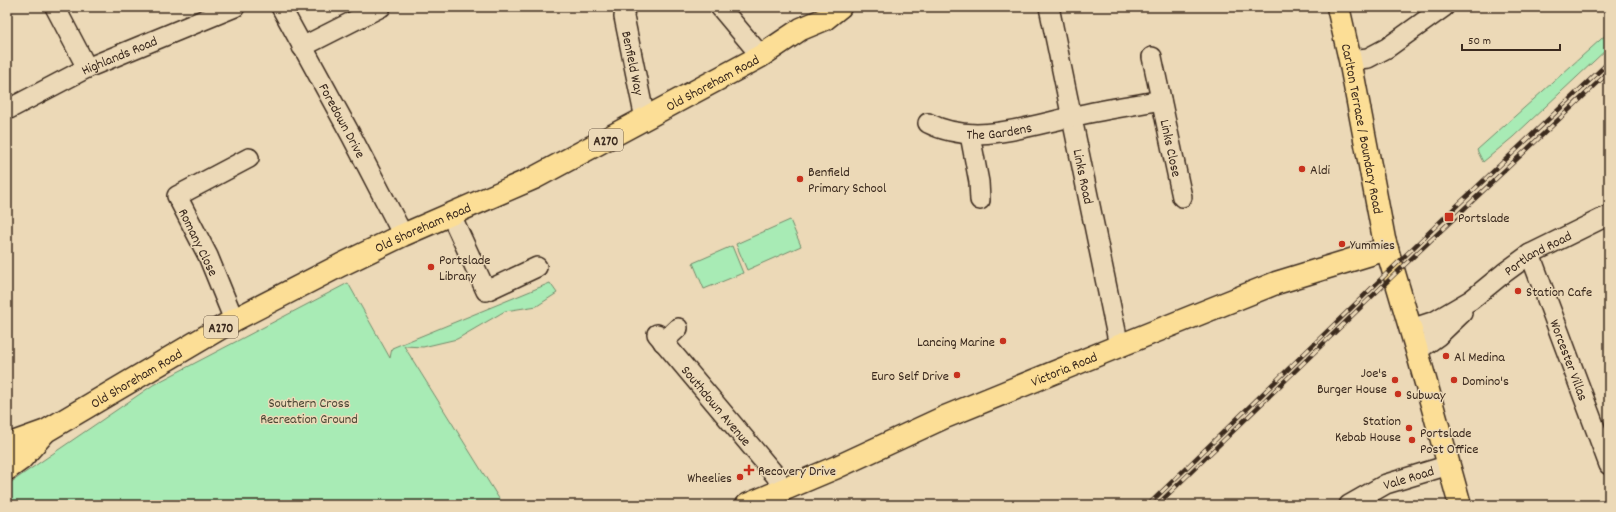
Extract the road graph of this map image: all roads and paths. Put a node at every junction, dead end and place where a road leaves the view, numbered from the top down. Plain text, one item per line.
1 (55, 7) edge
2 (235, 7) edge
3 (281, 7) edge
4 (381, 7) edge
5 (625, 7) edge
6 (720, 7) edge
7 (814, 7) edge
8 (840, 7) edge
9 (1049, 7) edge
10 (1338, 7) edge
11 (1444, 7) edge
12 (801, 29) junction
13 (302, 48) junction
14 (761, 56) junction
15 (1152, 57) dead end
16 (1350, 60) junction
17 (86, 68) junction
18 (1161, 100) junction
19 (7, 110) edge
20 (1072, 117) junction
21 (645, 120) junction
22 (928, 123) dead end
23 (970, 135) junction
24 (249, 158) dead end
25 (1182, 197) dead end
26 (980, 200) dead end
27 (451, 215) junction
28 (1609, 215) edge
29 (403, 235) junction
30 (1387, 250) junction
31 (1530, 254) junction
32 (537, 268) dead end
33 (1471, 300) junction
34 (234, 320) junction
35 (678, 328) dead end
36 (1411, 330) junction
37 (1119, 346) junction
38 (1417, 350) junction
39 (46, 430) junction
40 (7, 445) edge
41 (1609, 465) edge
42 (1449, 466) junction
43 (7, 469) edge
44 (783, 490) junction
45 (748, 505) edge
46 (1349, 505) edge
47 (1460, 505) edge

1 - 17 street
2 - 17 street, Highlands Road
3 - 13 street, Foredown Drive
4 - 13 street
5 - 21 street, Benfield Way
6 - 14 street
7 - 12 main road, Old Shoreham Road / A270
8 - 12 main road, Old Shoreham Road / A270
9 - 20 street, Links Road
10 - 16 main road, Carlton Terrace / Boundary Road
11 - 16 street
12 - 14 main road, Old Shoreham Road / A270
13 - 29 street, Foredown Drive
14 - 21 main road, Old Shoreham Road / A270
15 - 18 street, Links Close
16 - 30 main road, Carlton Terrace / Boundary Road
17 - 19 street, Highlands Road
18 - 20 street, Links Close
18 - 25 street, Links Close
20 - 23 street, The Gardens
20 - 37 street, Links Road
21 - 27 main road, Old Shoreham Road / A270
22 - 23 street, The Gardens
23 - 26 street
24 - 34 street, Romany Close
27 - 29 main road, Old Shoreham Road / A270
27 - 32 street
28 - 31 street, Portland Road
29 - 34 main road, Old Shoreham Road / A270
30 - 36 main road, Carlton Terrace / Boundary Road
30 - 37 main road, Victoria Road
31 - 33 street, Portland Road
31 - 41 street, Worcester Villas
33 - 36 street, Portland Road
33 - 38 street, Portland Road
34 - 39 main road, Old Shoreham Road / A270
35 - 44 street, Southdown Avenue
36 - 38 main road, Carlton Terrace / Boundary Road
37 - 44 main road, Victoria Road
38 - 42 main road, Carlton Terrace / Boundary Road
39 - 40 main road, Old Shoreham Road / A270
39 - 43 main road, Old Shoreham Road / A270
42 - 46 street, Vale Road
42 - 47 main road, Carlton Terrace / Boundary Road
44 - 45 main road, Victoria Road

